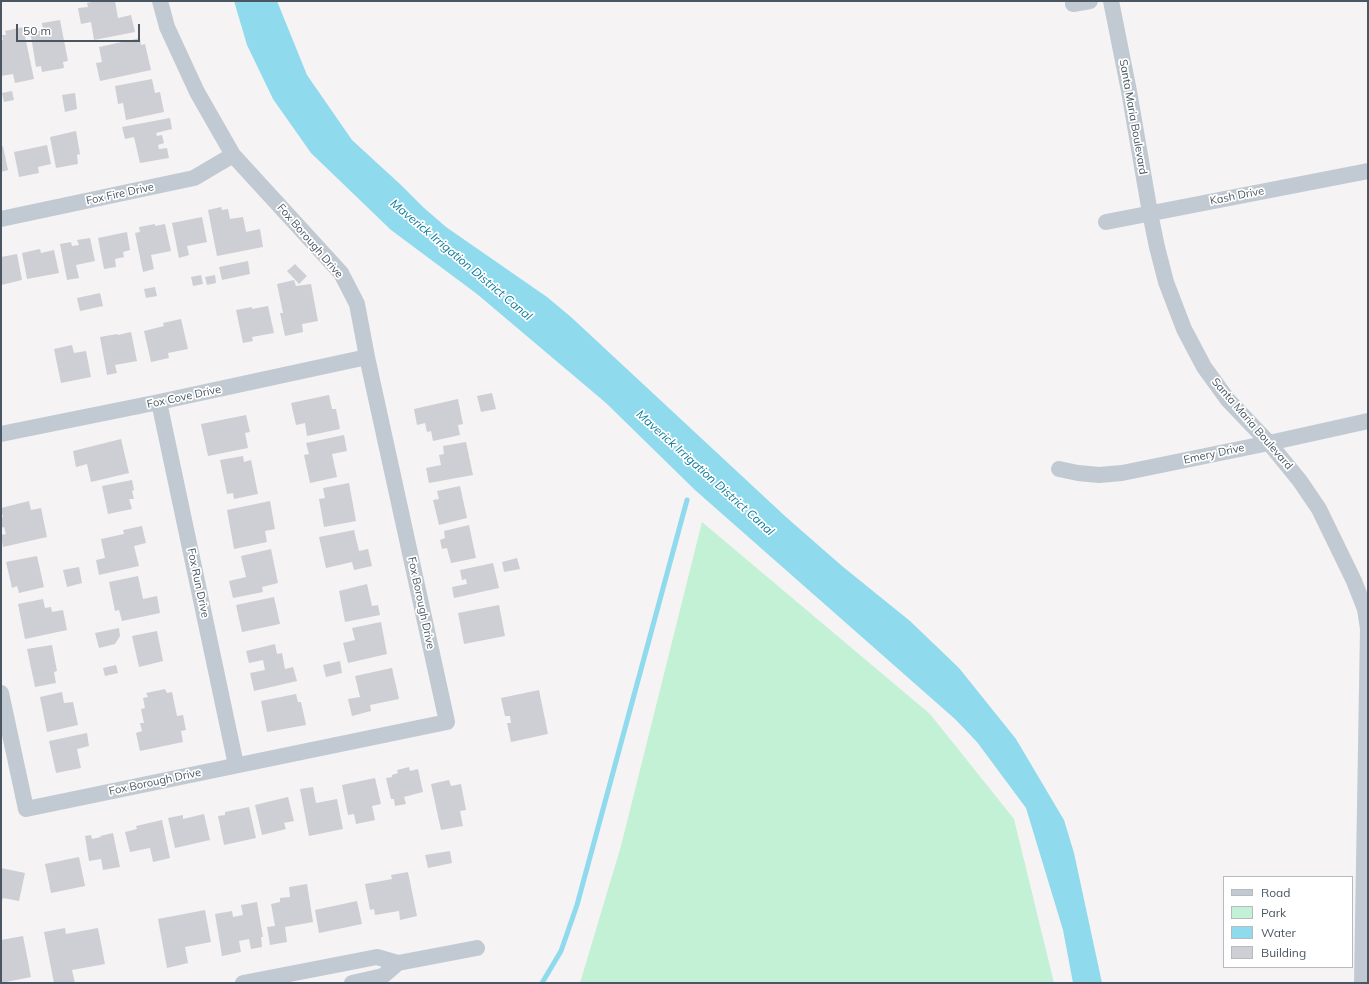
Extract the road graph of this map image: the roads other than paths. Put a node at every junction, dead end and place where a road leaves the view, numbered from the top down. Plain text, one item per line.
1 (160, 1) edge
2 (1090, 1) edge
3 (1111, 1) edge
4 (1073, 4) dead end
5 (233, 155) junction
6 (1368, 171) edge
7 (1150, 213) junction
8 (1, 219) edge
9 (1106, 222) dead end
10 (367, 358) junction
11 (159, 402) junction
12 (1368, 421) edge
13 (1, 434) edge
14 (1269, 443) junction
15 (1059, 469) dead end
16 (1368, 628) edge
17 (1, 693) edge
18 (236, 765) junction
19 (477, 948) dead end
20 (398, 963) junction
21 (290, 978) edge
22 (243, 983) edge
23 (352, 983) edge
24 (1362, 983) edge

1 - 5 street, Fox Borough Drive
2 - 4 street
3 - 7 street, Santa Maria Boulevard
5 - 8 street, Fox Fire Drive
5 - 10 street, Fox Borough Drive
6 - 7 street, Kash Drive
7 - 9 street, Kash Drive
7 - 14 street, Santa Maria Boulevard
10 - 11 street, Fox Cove Drive
10 - 18 street, Fox Borough Drive
11 - 13 street, Fox Cove Drive
11 - 18 street, Fox Run Drive
12 - 14 street, Emery Drive
14 - 15 street, Emery Drive
14 - 16 street, Santa Maria Boulevard
16 - 24 street, Santa Maria Boulevard
17 - 18 street, Fox Borough Drive
19 - 20 street
20 - 21 street
20 - 23 street
21 - 22 street

